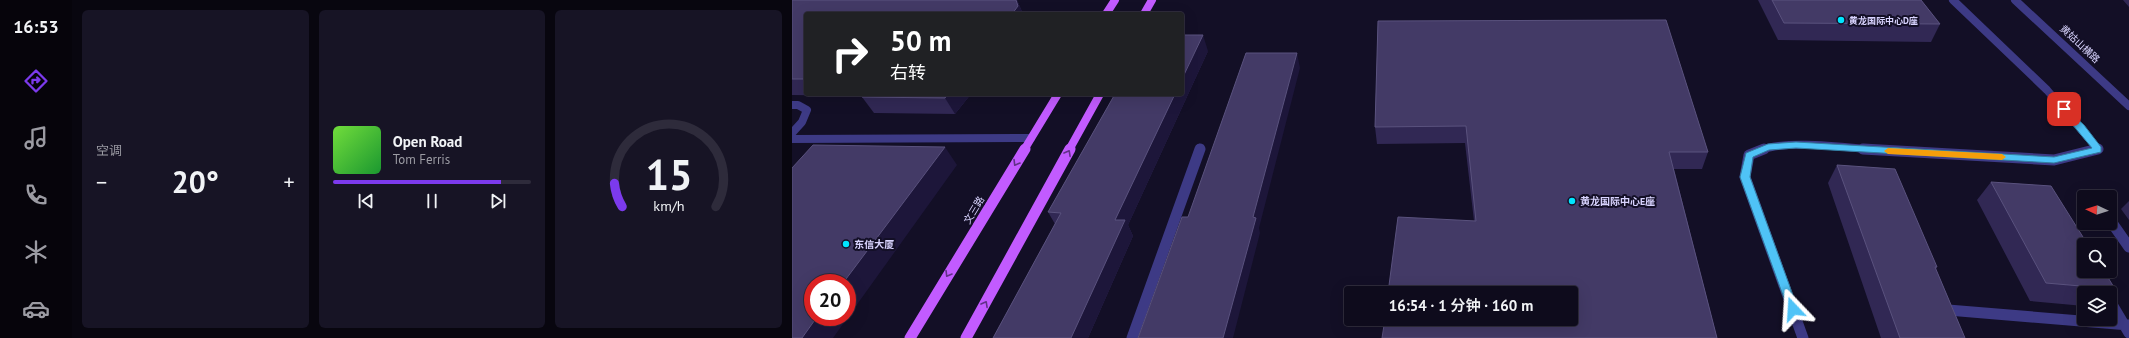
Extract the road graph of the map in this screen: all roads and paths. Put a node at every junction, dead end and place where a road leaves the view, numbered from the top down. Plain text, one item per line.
1 (1115, 0) edge
2 (1152, 0) edge
3 (1953, 0) edge
4 (2015, 0) edge
5 (1107, 12) edge
6 (1145, 12) edge
7 (1057, 96) edge
8 (1099, 96) edge
9 (792, 104) edge
10 (2129, 106) edge
11 (792, 133) edge
12 (1031, 138) junction
13 (792, 139) edge
14 (1200, 148) dead end
15 (2117, 230) edge
16 (2129, 247) edge
17 (1942, 296) edge
18 (1948, 310) junction
19 (2117, 312) edge
20 (1953, 324) edge
21 (2127, 328) edge
22 (910, 338) edge
23 (966, 338) edge
24 (1132, 338) edge
25 (1803, 338) edge

1 - 5 main road
2 - 6 main road
3 - 25 street
4 - 10 street, 黄姑山横路
7 - 12 main road, 文三路
23 -> 8 main road
9 - 11 street
12 - 13 street
12 -> 22 main road, 文三路
14 - 24 street
15 - 16 street
17 - 18 street
18 - 20 street
18 - 21 street
19 - 21 street

